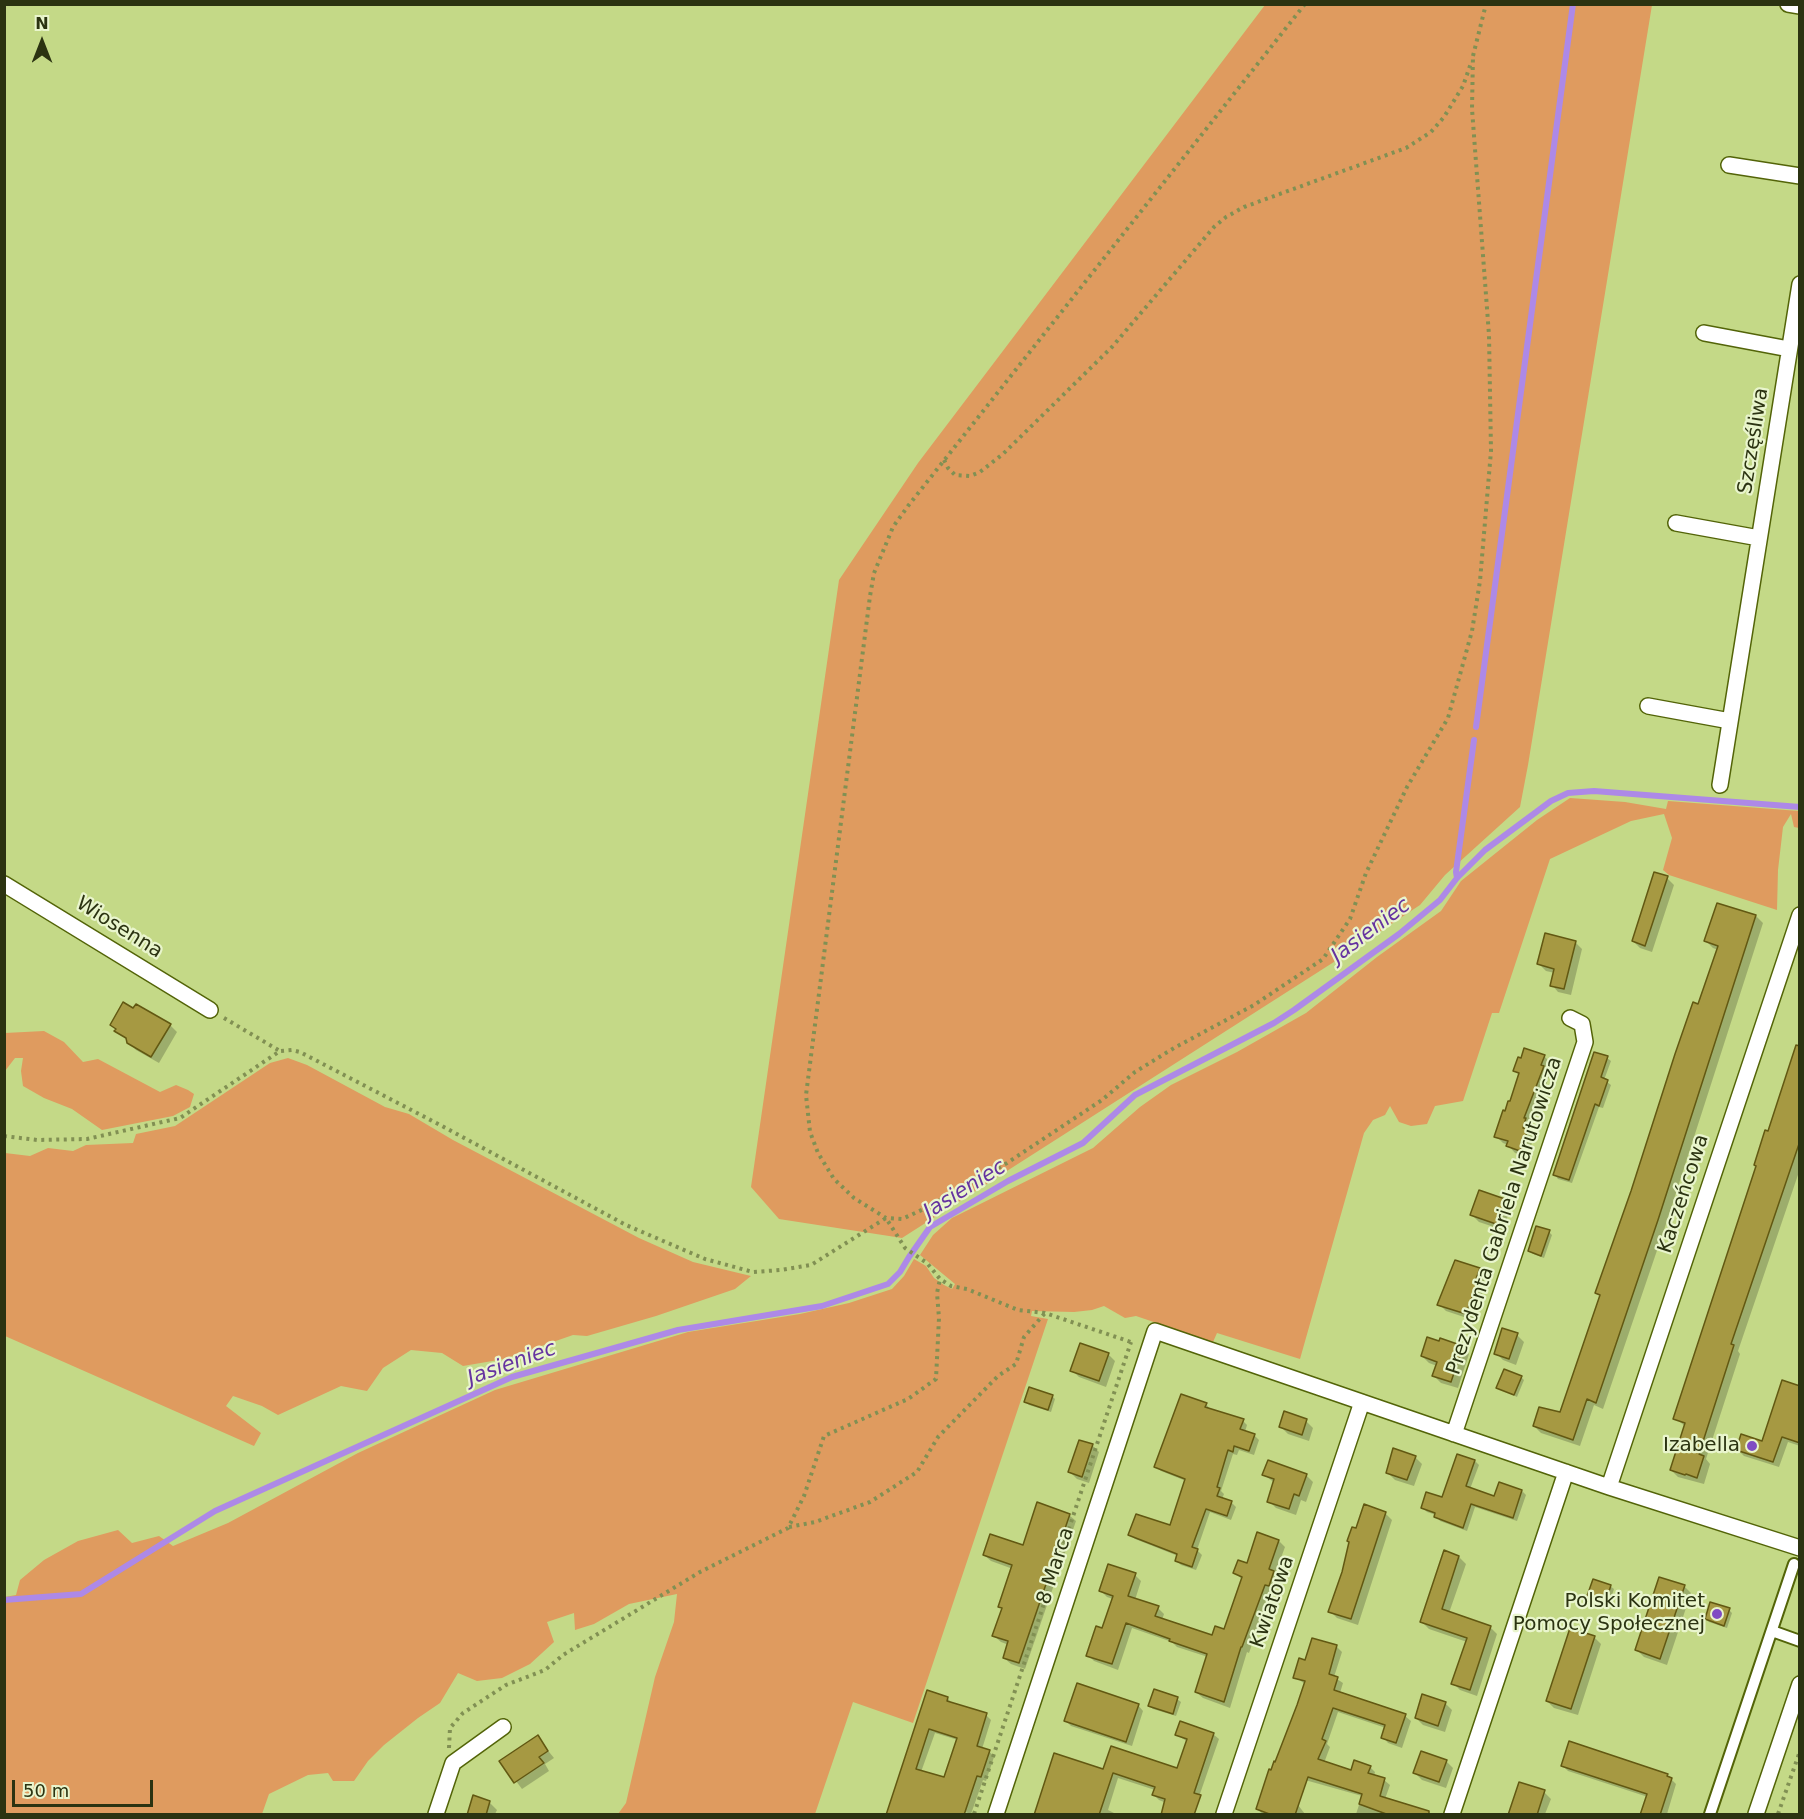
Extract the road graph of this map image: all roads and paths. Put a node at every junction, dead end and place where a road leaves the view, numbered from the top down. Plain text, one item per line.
1 (1305, 4) edge
2 (1486, 4) edge
3 (1788, 4) edge
4 (1800, 6) edge
5 (1473, 55) junction
6 (1730, 165) dead end
7 (1800, 176) edge
8 (1800, 284) edge
9 (1704, 333) dead end
10 (1789, 349) junction
11 (944, 459) junction
12 (1676, 523) dead end
13 (1759, 538) junction
14 (1648, 706) dead end
15 (1730, 721) junction
16 (1720, 785) dead end
17 (4, 884) edge
18 (1800, 915) edge
19 (210, 1010) joint
20 (1570, 1018) dead end
21 (280, 1051) junction
22 (4, 1136) edge
23 (886, 1218) junction
24 (940, 1279) junction
25 (1045, 1313) junction
26 (1131, 1342) junction
27 (1149, 1349) junction
28 (1362, 1402) junction
29 (1454, 1434) junction
30 (1566, 1472) junction
31 (1609, 1487) junction
32 (788, 1528) junction
33 (1800, 1548) edge
34 (1794, 1564) dead end
35 (1772, 1631) junction
36 (1800, 1641) edge
37 (1800, 1684) edge
38 (503, 1727) dead end
39 (1800, 1751) edge
40 (453, 1763) junction
41 (436, 1815) edge
42 (974, 1815) edge
43 (996, 1815) edge
44 (1224, 1815) edge
45 (1452, 1815) edge
46 (1710, 1815) edge
47 (1756, 1815) edge
48 (1778, 1815) edge

1 - 11 path
2 - 5 path
3 - 4 street
5 - 11 path
5 - 23 path
6 - 7 street
8 - 10 street, Szczęśliwa
9 - 10 street
10 - 13 street, Szczęśliwa
11 - 23 path
12 - 13 street
13 - 15 street, Szczęśliwa
14 - 15 street
15 - 16 street, Szczęśliwa
17 - 19 street, Wiosenna
18 - 31 street, Kaczeńcowa
19 - 21 path
20 - 29 street, Prezydenta Gabriela Narutowicza
21 - 22 path
21 - 23 path
23 - 24 path
24 - 25 path
24 - 32 path
25 - 26 path
25 - 32 path
26 - 27 path
26 - 42 path
27 - 28 street, 8 Marca
27 - 43 street, 8 Marca
28 - 29 street
28 - 44 street, Kwiatowa
29 - 30 street
30 - 31 street
30 - 45 street
31 - 33 street
32 - 40 path
34 - 35 street
35 - 36 street
35 - 46 street
37 - 47 street
38 - 40 street
39 - 48 path
40 - 41 street

